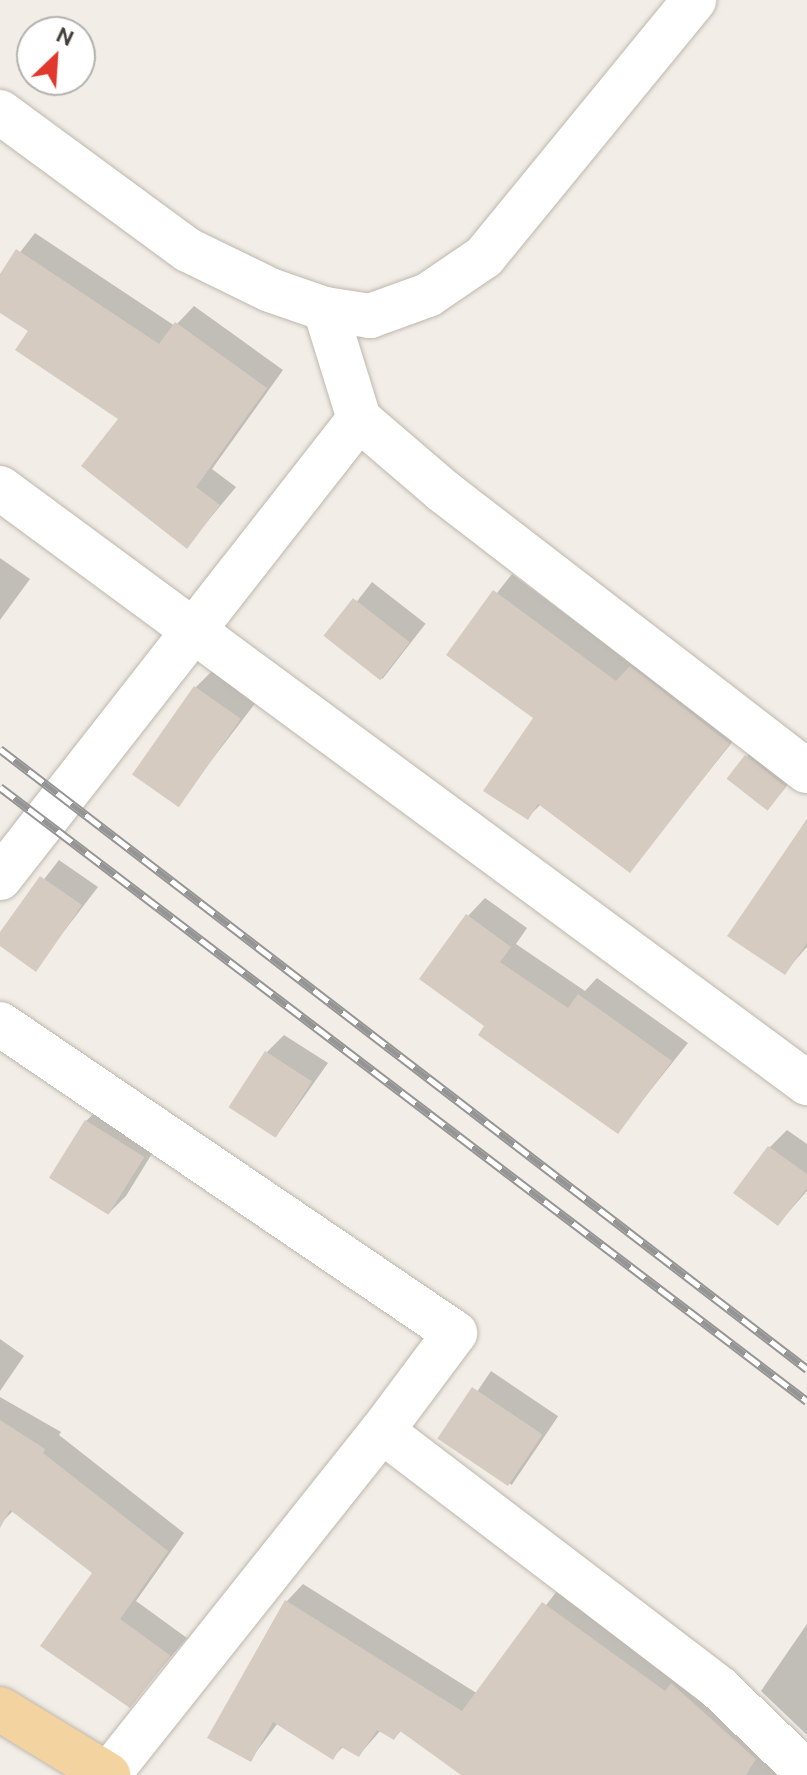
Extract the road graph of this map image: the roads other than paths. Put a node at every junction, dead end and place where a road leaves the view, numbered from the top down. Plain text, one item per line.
1 (694, 0) edge
2 (0, 112) edge
3 (325, 309) junction
4 (359, 419) junction
5 (0, 488) edge
6 (194, 629) junction
7 (807, 771) edge
8 (0, 878) edge
9 (0, 1024) edge
10 (807, 1083) edge
11 (382, 1431) junction
12 (0, 1709) edge
13 (807, 1773) edge
14 (108, 1775) edge

1 - 3 street
2 - 3 street
3 - 4 street
4 - 6 street
4 - 7 street
5 - 6 street
6 - 8 street
6 - 10 street
9 - 11 street
11 - 13 street
11 - 14 street
12 - 14 main road

